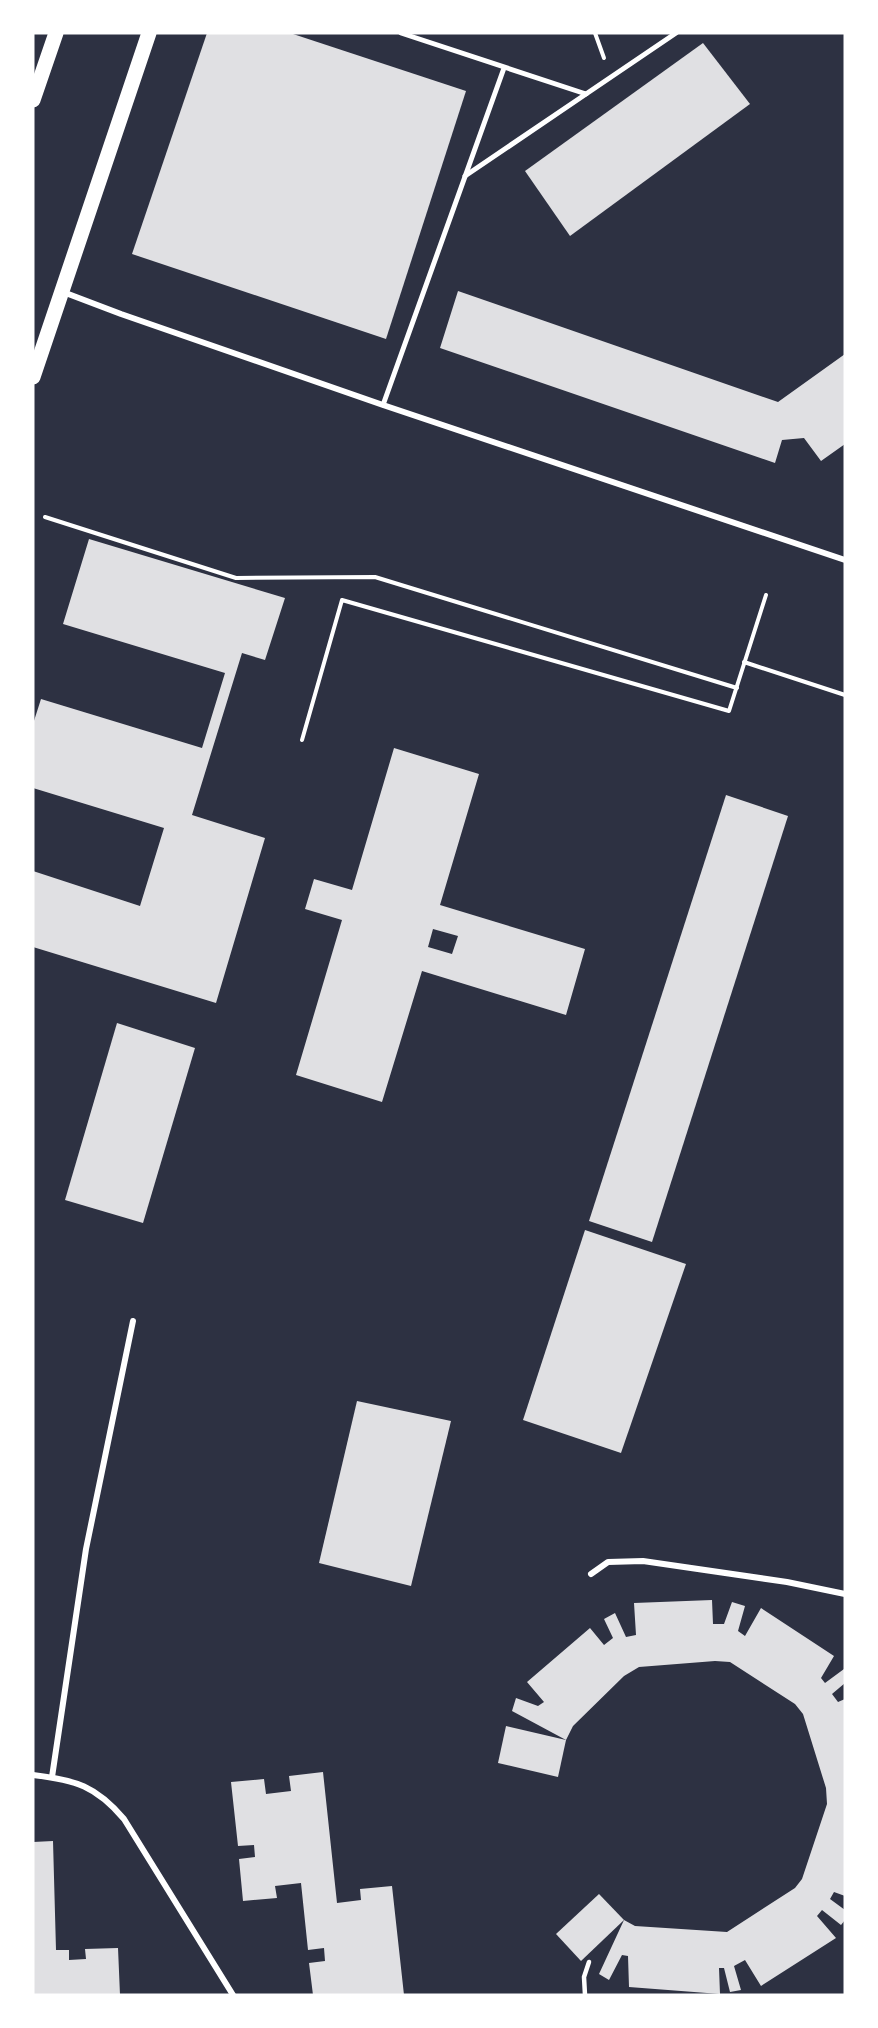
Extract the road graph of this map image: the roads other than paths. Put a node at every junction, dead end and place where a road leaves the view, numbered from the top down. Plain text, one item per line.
1 (56, 33) edge
2 (149, 33) edge
3 (401, 33) edge
4 (676, 33) edge
5 (504, 68) junction
6 (586, 94) junction
7 (33, 100) edge
8 (465, 176) junction
9 (63, 292) junction
10 (33, 377) edge
11 (383, 405) junction
12 (845, 560) edge
13 (133, 1321) dead end
14 (591, 1574) dead end
15 (845, 1594) edge
16 (33, 1775) edge
17 (52, 1777) junction
18 (589, 1962) dead end
19 (233, 1995) edge
20 (585, 1995) edge

1 - 7 main road
2 - 9 main road
3 - 5 street
4 - 6 street
5 - 6 street
5 - 8 street
6 - 8 street
8 - 11 street
9 - 10 main road
9 - 11 street
11 - 12 street
13 - 17 street
14 - 15 street
16 - 17 street
17 - 19 street
18 - 20 lane

